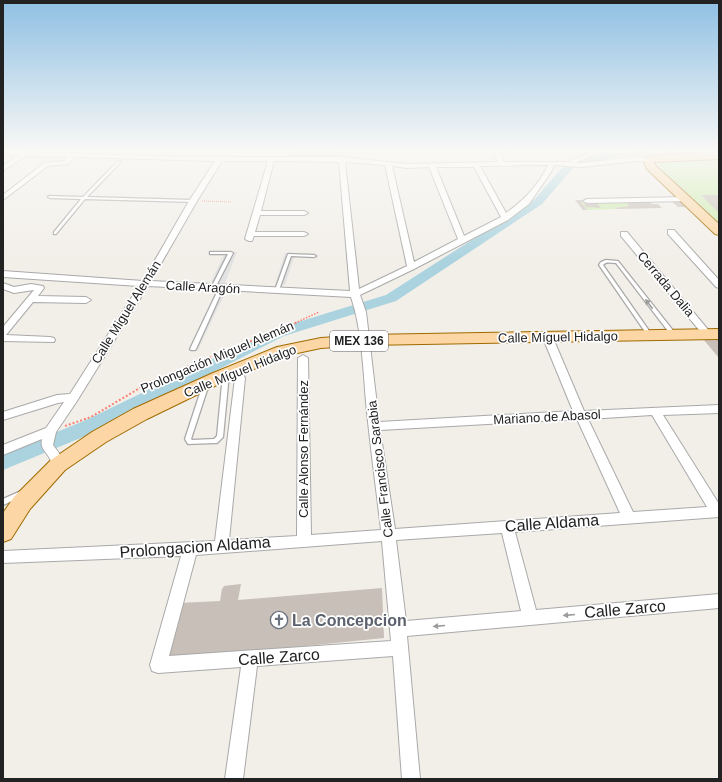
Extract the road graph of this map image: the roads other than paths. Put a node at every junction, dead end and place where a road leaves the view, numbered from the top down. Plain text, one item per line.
1 (18, 186) edge
2 (95, 186) edge
3 (202, 186) edge
4 (265, 186) edge
5 (345, 186) edge
6 (393, 186) edge
7 (440, 186) edge
8 (488, 186) edge
9 (537, 186) edge
10 (672, 186) edge
11 (50, 197) dead end
12 (3, 198) edge
13 (84, 198) junction
14 (685, 199) junction
15 (193, 201) junction
16 (587, 201) dead end
17 (304, 213) dead end
18 (257, 214) junction
19 (505, 218) junction
20 (719, 231) edge
21 (671, 232) dead end
22 (54, 233) dead end
23 (304, 234) dead end
24 (624, 234) dead end
25 (462, 240) junction
26 (211, 253) dead end
27 (314, 256) dead end
28 (411, 268) junction
29 (3, 274) edge
30 (26, 281) junction
31 (145, 284) junction
32 (719, 285) edge
33 (3, 286) edge
34 (217, 288) junction
35 (277, 290) junction
36 (356, 296) junction
37 (31, 299) junction
38 (86, 300) dead end
39 (3, 333) edge
40 (713, 334) edge
41 (650, 335) junction
42 (673, 335) junction
43 (3, 338) edge
44 (548, 338) junction
45 (50, 340) dead end
46 (365, 340) junction
47 (193, 349) dead end
48 (303, 358) dead end
49 (231, 372) junction
50 (207, 382) junction
51 (73, 398) junction
52 (3, 409) edge
53 (719, 409) edge
54 (19, 410) junction
55 (655, 411) junction
56 (3, 416) edge
57 (581, 416) junction
58 (374, 426) junction
59 (3, 450) edge
60 (49, 457) junction
61 (3, 502) edge
62 (718, 512) edge
63 (629, 518) junction
64 (507, 527) junction
65 (3, 532) edge
66 (387, 535) junction
67 (304, 540) junction
68 (221, 546) junction
69 (190, 549) junction
70 (3, 557) edge
71 (719, 601) edge
72 (531, 618) junction
73 (398, 629) junction
74 (400, 648) junction
75 (250, 659) junction
76 (234, 779) edge
77 (411, 779) edge

1 - 12 street
2 - 13 lane
3 - 15 street, Calle Miguel Alemán
4 - 18 street
5 - 36 street, Calle Francisco Sarabia
6 - 28 street
7 - 25 street
8 - 19 street
9 - 19 street
10 - 14 main road
11 - 13 lane
13 - 15 lane
13 - 22 lane
14 - 16 street
14 - 20 main road
15 - 31 street, Calle Miguel Alemán
17 - 18 street
18 - 23 street
19 - 25 street
21 - 32 street
24 - 40 street, Cerrada Dalia
25 - 28 street
26 - 34 lane
27 - 35 lane
28 - 36 street
29 - 30 street, Calle Aragón
30 - 31 street, Calle Aragón
30 - 33 street
30 - 37 street
31 - 34 street, Calle Aragón
31 - 51 street, Calle Miguel Alemán
34 - 35 street, Calle Aragón
34 - 47 lane
35 - 36 street, Calle Aragón
36 - 46 street, Calle Francisco Sarabia
37 - 38 street
37 - 39 street
40 - 42 main road, Calle Míguel Hidalgo / MEX 136
41 - 42 main road, Calle Míguel Hidalgo / MEX 136
42 -> 41 lane
41 - 44 main road, Calle Míguel Hidalgo / MEX 136
43 - 45 street
44 - 46 main road, Calle Míguel Hidalgo / MEX 136
44 - 57 street
46 - 49 main road, Calle Míguel Hidalgo / MEX 136
46 - 58 street, Calle Francisco Sarabia
48 - 67 street, Calle Alonso Fernández
49 - 50 main road, Calle Míguel Hidalgo / MEX 136
49 - 50 lane
49 - 68 street
50 - 60 main road, Calle Míguel Hidalgo / MEX 136
51 - 54 street
51 - 60 street, Calle Miguel Alemán
52 - 54 street
53 - 55 street, Mariano de Abasol
54 - 56 street
55 - 57 street, Mariano de Abasol
55 - 62 street
57 - 58 street, Mariano de Abasol
57 - 63 street
58 - 66 street, Calle Francisco Sarabia
59 - 60 street
60 - 61 lane
60 - 65 main road
62 - 63 street, Calle Aldama
63 - 64 street, Calle Aldama
64 - 66 street, Calle Aldama
64 - 72 street
66 - 67 street, Prolongacion Aldama
66 - 73 street, Calle Francisco Sarabia
67 - 68 street, Prolongacion Aldama
68 - 69 street, Prolongacion Aldama
69 - 70 street, Prolongacion Aldama
69 - 75 street, Calle Zarco
71 -> 72 street, Calle Zarco
72 -> 73 street, Calle Zarco
73 - 74 street, Calle Francisco Sarabia
74 - 75 street, Calle Zarco
74 - 77 street, Calle Francisco Sarabia
75 - 76 street

